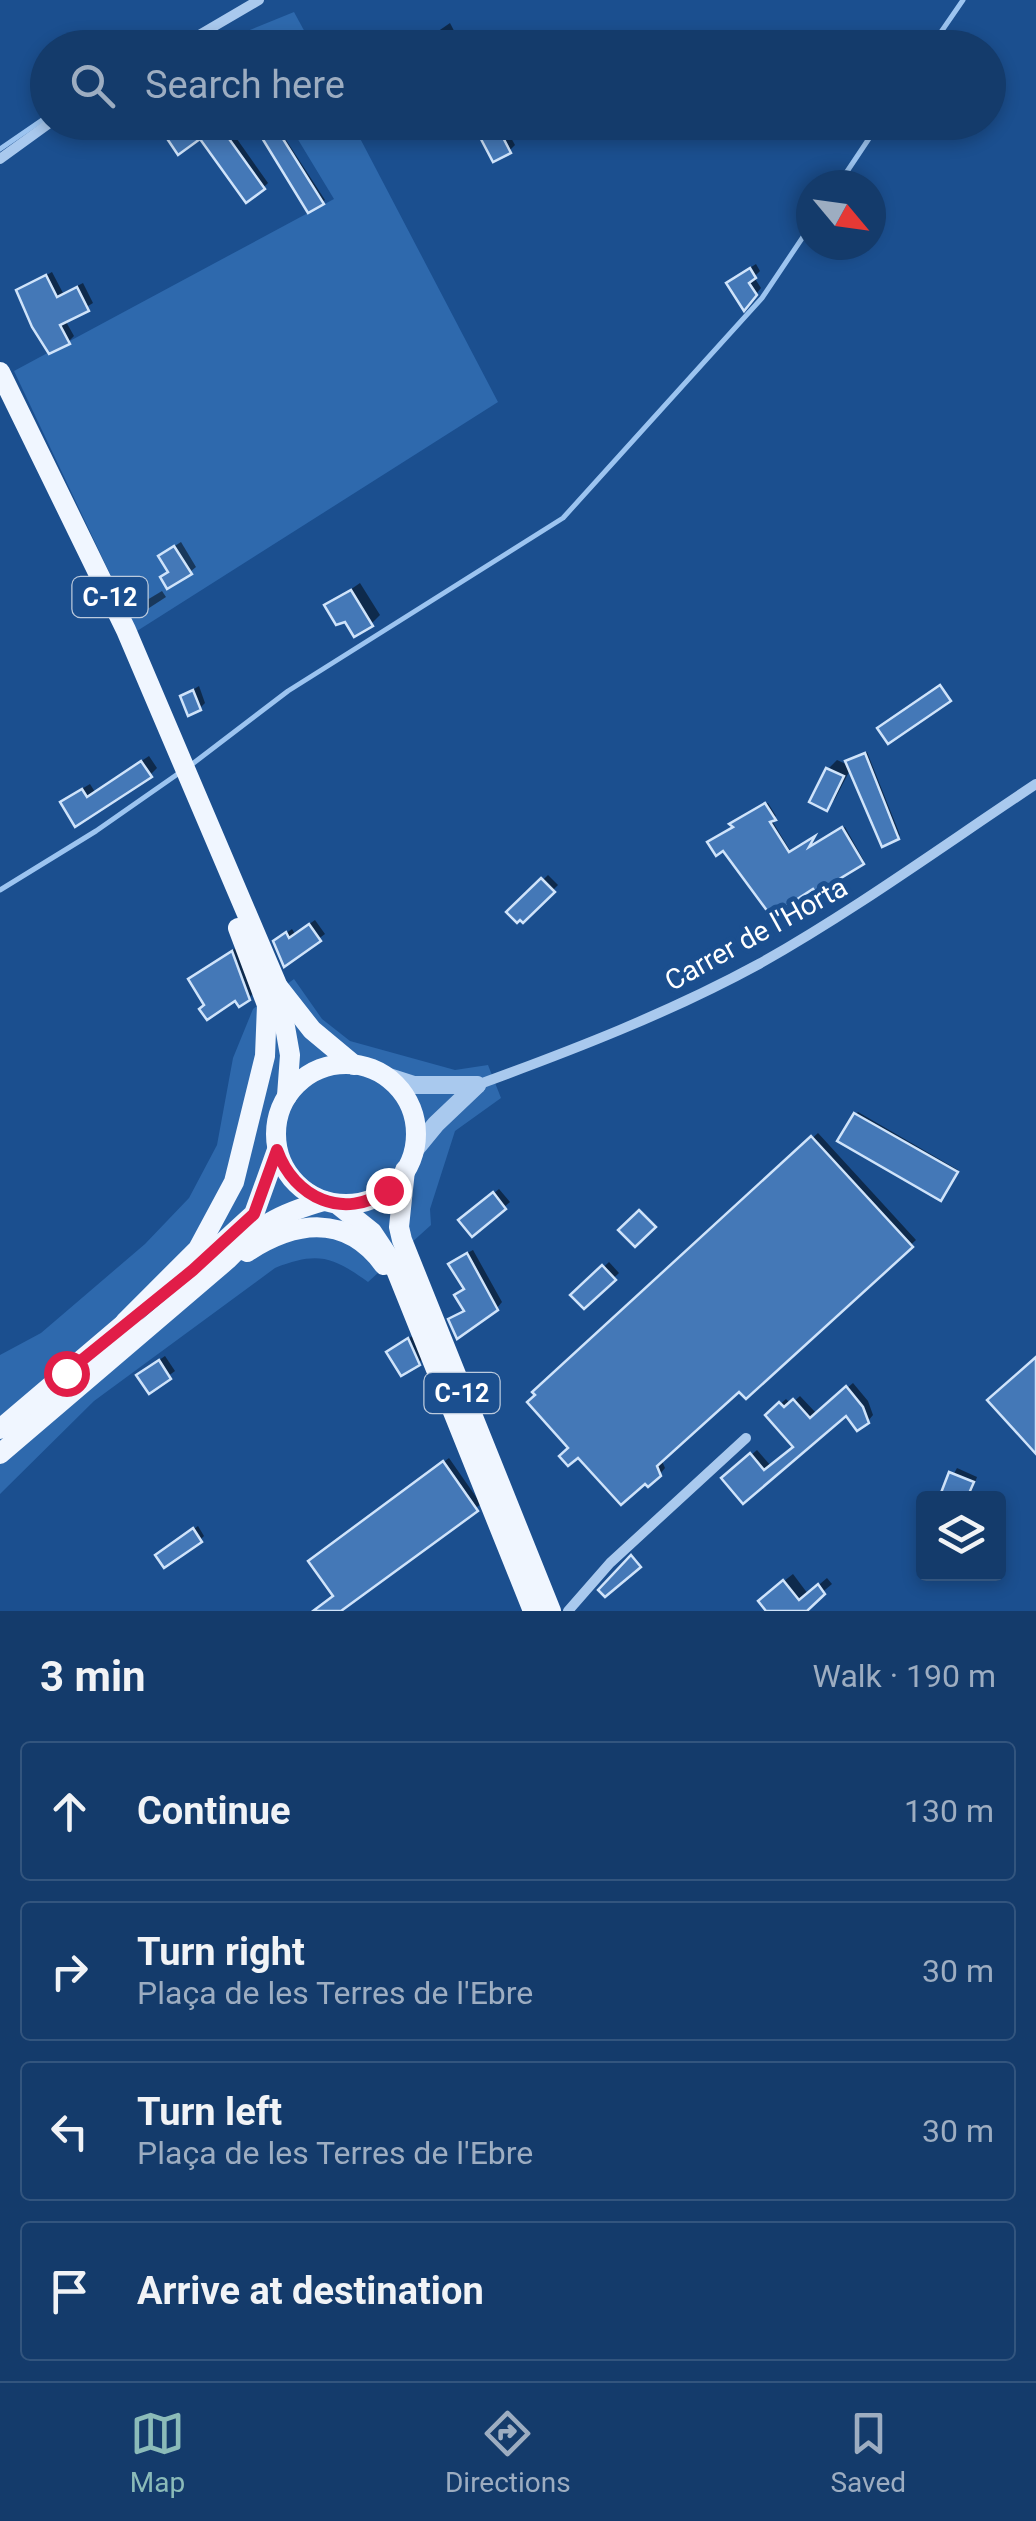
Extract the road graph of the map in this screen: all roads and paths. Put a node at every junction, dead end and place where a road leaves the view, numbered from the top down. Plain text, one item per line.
1 (258, 0) edge
2 (207, 30) edge
3 (30, 137) edge
4 (0, 158) edge
5 (0, 372) edge
6 (1036, 784) edge
7 (227, 868) junction
8 (278, 986) junction
9 (354, 1065) junction
10 (383, 1075) junction
11 (477, 1086) junction
12 (288, 1096) junction
13 (277, 1150) junction
14 (409, 1161) junction
15 (331, 1202) junction
16 (227, 1260) junction
17 (412, 1314) junction
18 (125, 1322) junction
19 (0, 1430) edge
20 (746, 1438) dead end
21 (0, 1454) edge
22 (533, 1611) edge
23 (551, 1611) edge
24 (568, 1611) edge

1 - 2 street
3 - 4 street
5 - 7 main road, C-12
6 - 11 street, Carrer de l'Horta
7 - 8 main road, C-12
7 - 18 main road
8 - 9 main road, C-12
8 - 12 main road, C-12
9 - 10 main road, C-12
9 - 12 main road
10 - 11 street
10 - 14 main road, C-12
11 - 14 street
12 - 13 main road, C-12
13 - 15 main road, C-12
13 - 18 main road
14 - 15 main road
14 - 23 main road, C-12
15 - 16 main road
15 - 17 main road, C-12
16 - 17 main road
16 - 21 main road
17 - 22 main road, C-12
18 - 19 main road
20 - 24 street

